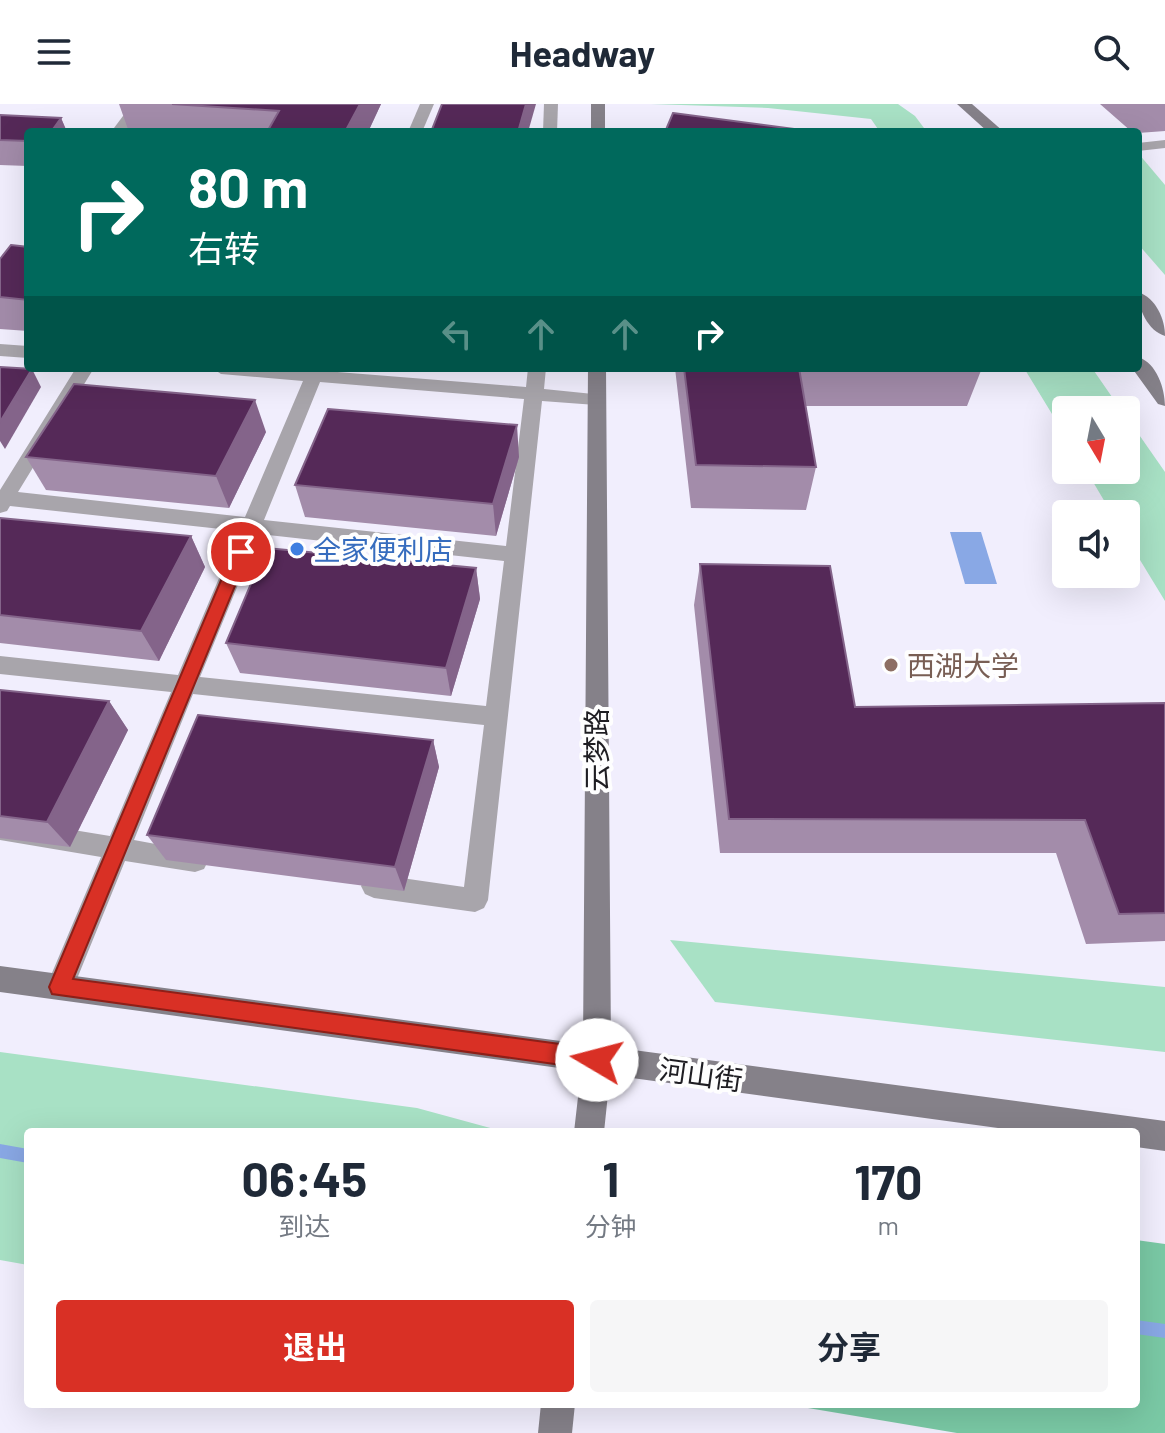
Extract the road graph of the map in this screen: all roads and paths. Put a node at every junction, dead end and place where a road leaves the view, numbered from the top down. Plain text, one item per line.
1 (139, 104) edge
2 (427, 104) edge
3 (551, 104) edge
4 (598, 104) edge
5 (961, 104) edge
6 (121, 128) edge
7 (417, 128) edge
8 (550, 128) edge
9 (598, 128) edge
10 (972, 128) edge
11 (992, 128) edge
12 (1165, 144) edge
13 (1142, 147) edge
14 (1142, 302) edge
15 (1165, 331) edge
16 (0, 350) edge
17 (24, 352) edge
18 (1142, 368) edge
19 (83, 372) edge
20 (315, 372) edge
21 (537, 372) edge
22 (597, 372) edge
23 (536, 394) junction
24 (596, 399) junction
25 (1165, 400) edge
26 (2, 502) edge
27 (252, 525) junction
28 (517, 555) junction
29 (0, 665) edge
30 (186, 684) junction
31 (497, 717) junction
32 (0, 829) edge
33 (117, 850) junction
34 (226, 865) edge
35 (351, 883) edge
36 (0, 979) edge
37 (60, 987) junction
38 (597, 1060) junction
39 (589, 1128) edge
40 (1105, 1128) edge
41 (1140, 1133) edge
42 (1165, 1136) edge
43 (558, 1408) edge
44 (555, 1433) edge

1 - 6 street
2 - 7 street
3 - 8 street
4 - 9 street
5 - 10 street
5 - 11 street
12 - 13 street
14 - 15 street
16 - 17 street
18 - 25 street
19 - 26 street
20 - 23 street
20 - 27 street
21 - 23 street
22 - 24 street, 云梦路
23 - 24 street
23 - 28 street
24 - 38 street, 云梦路
26 - 27 street
27 - 28 street
27 - 30 street
28 - 31 street
29 - 30 street
30 - 31 street
30 - 33 street
31 - 35 street
32 - 33 street
33 - 34 street
33 - 37 street
36 - 37 street, 河山街
37 - 38 street, 河山街
38 - 39 street, 云梦路
38 - 40 street, 河山街
41 - 42 street, 河山街
43 - 44 street

